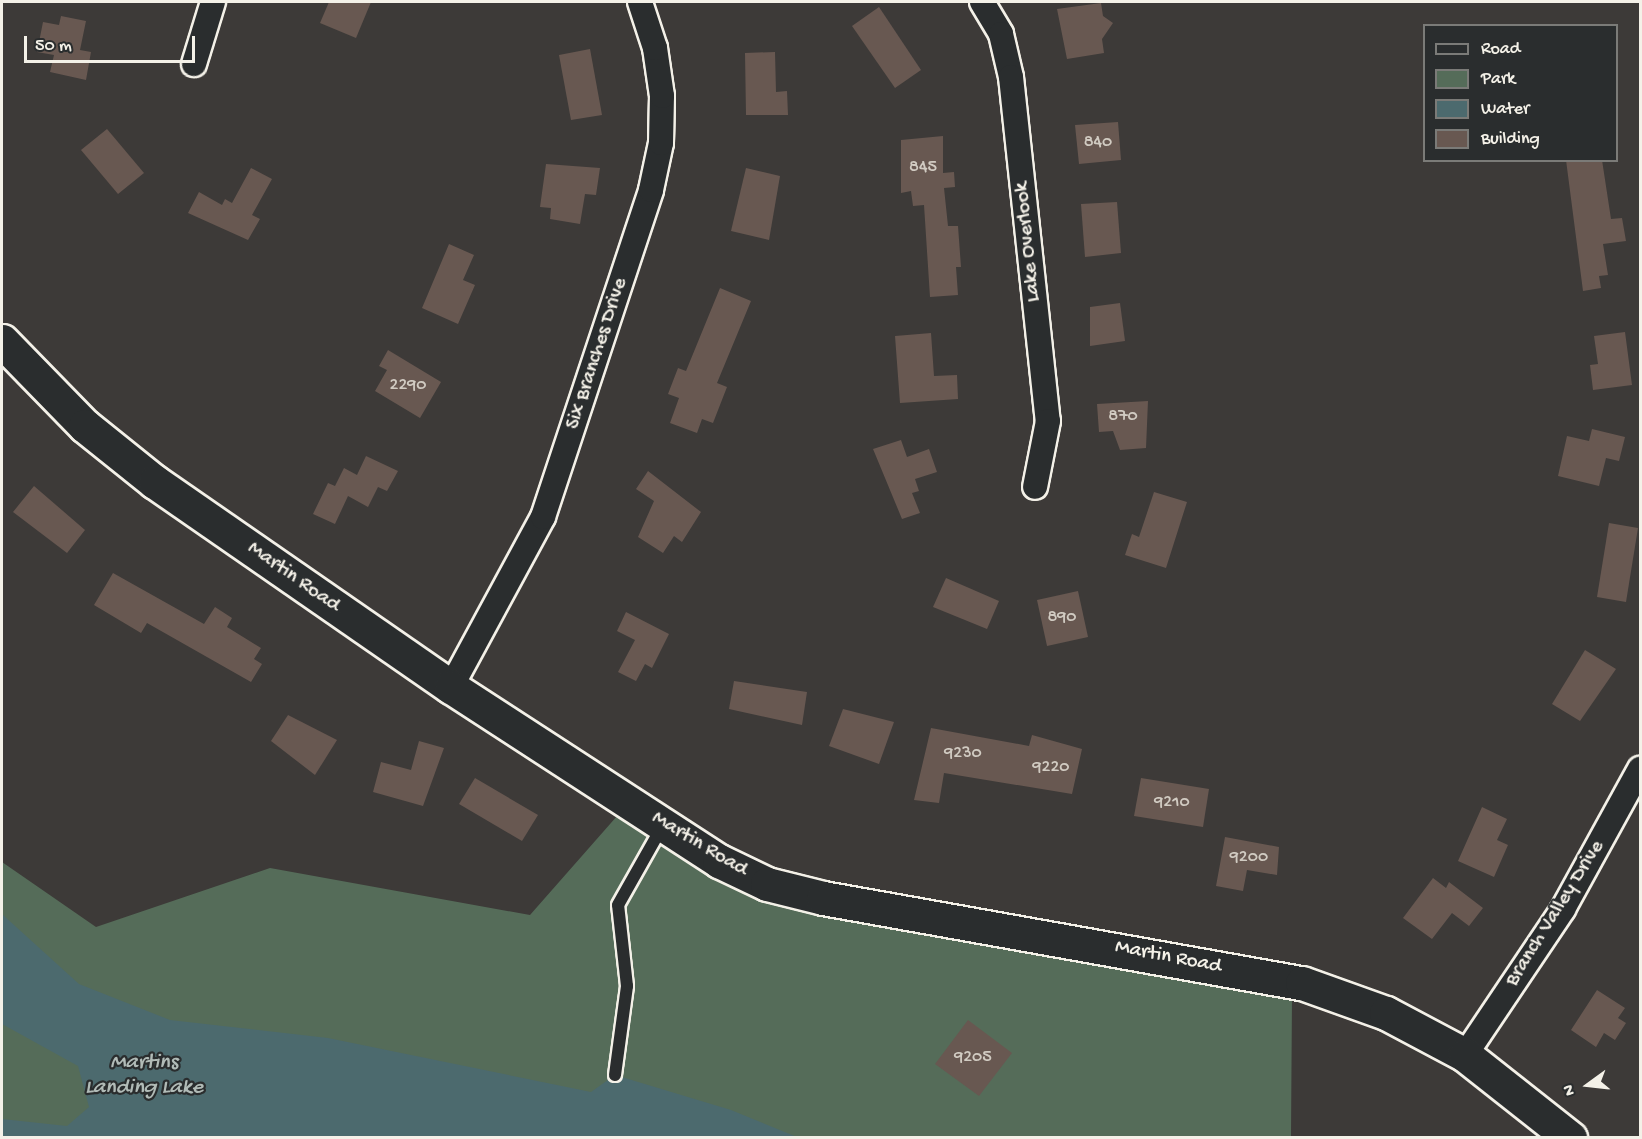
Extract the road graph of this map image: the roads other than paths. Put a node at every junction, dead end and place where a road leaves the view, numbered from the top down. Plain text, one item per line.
1 (213, 2) edge
2 (641, 2) edge
3 (982, 2) edge
4 (194, 64) dead end
5 (2, 341) edge
6 (1035, 487) dead end
7 (451, 687) junction
8 (1641, 769) edge
9 (664, 824) junction
10 (1465, 1055) junction
11 (615, 1075) dead end
12 (1570, 1137) edge

1 - 4 street
2 - 7 street, Six Branches Drive
3 - 6 street, Lake Overlook
5 - 7 street, Martin Road
7 - 9 street, Martin Road
8 - 10 street, Branch Valley Drive
9 - 10 street, Martin Road
9 - 11 lane
10 - 12 street, Martin Road

